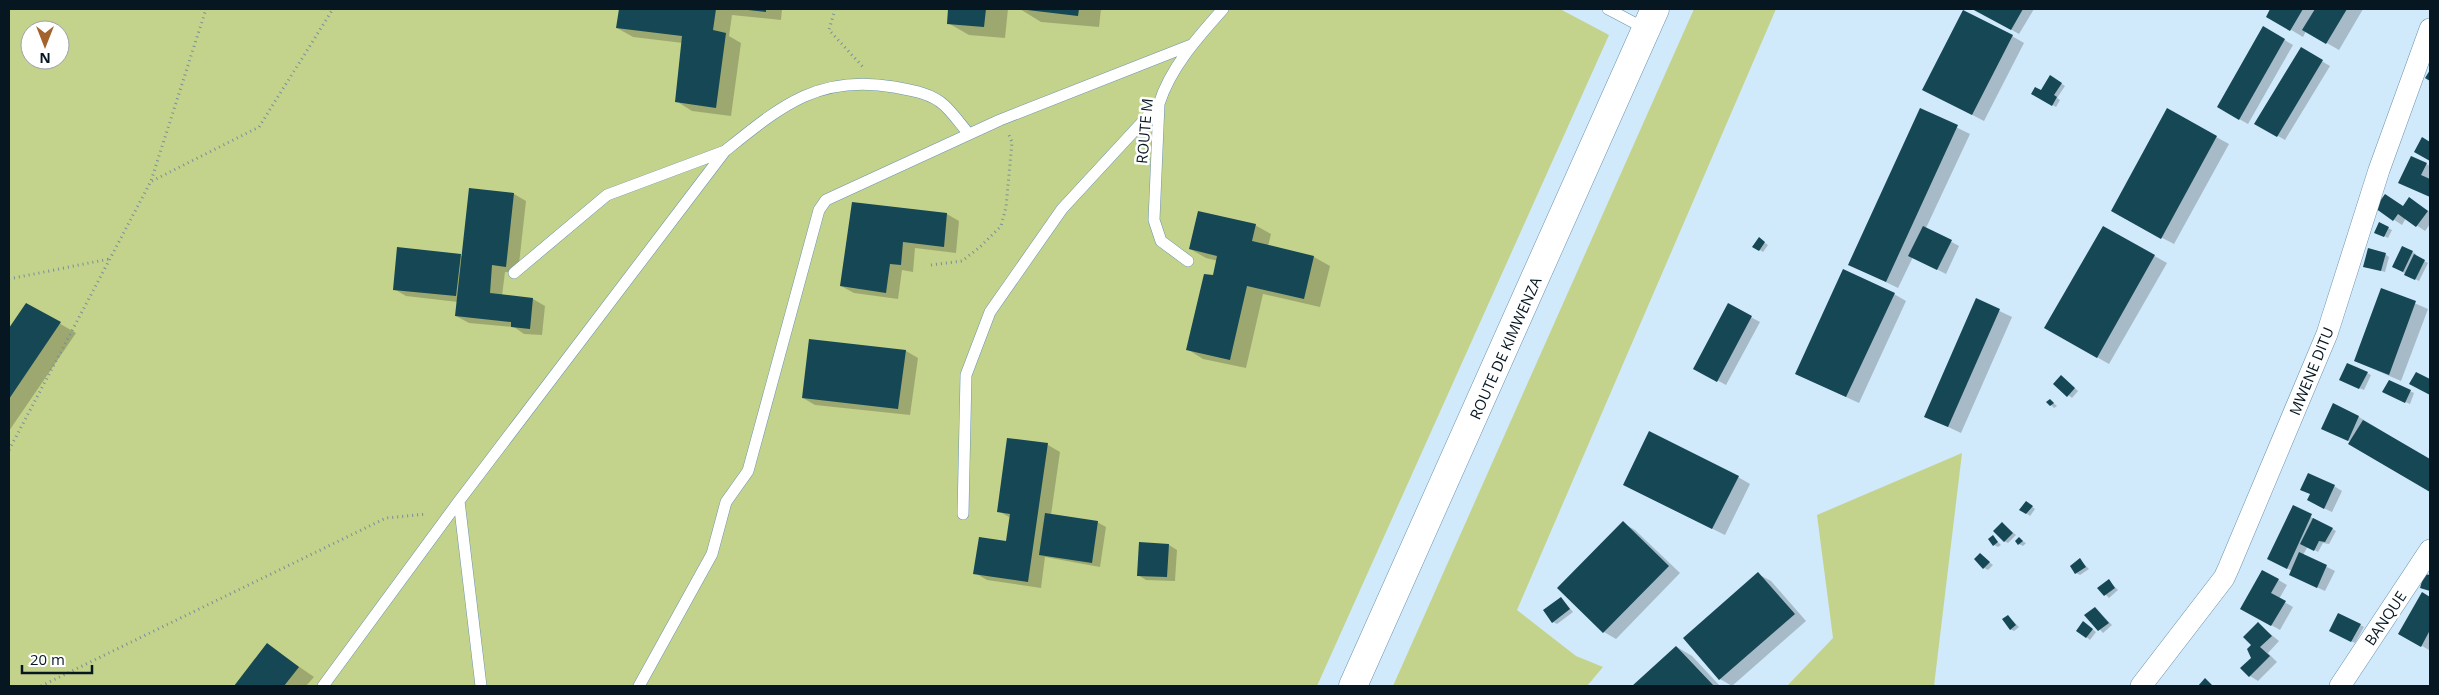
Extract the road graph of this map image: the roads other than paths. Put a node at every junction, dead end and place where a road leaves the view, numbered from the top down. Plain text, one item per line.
1 (1223, 9) edge
2 (1608, 9) edge
3 (1650, 19) edge
4 (2430, 30) edge
5 (1191, 45) junction
6 (1159, 104) junction
7 (969, 134) junction
8 (725, 151) junction
9 (1188, 261) dead end
10 (514, 273) dead end
11 (459, 501) junction
12 (963, 514) dead end
13 (2430, 550) edge
14 (323, 686) edge
15 (481, 686) edge
16 (639, 686) edge
17 (1353, 686) edge
18 (2141, 686) edge
19 (2340, 686) edge

1 - 5 lane, ROUTE M
2 - 3 lane
3 - 17 street, ROUTE DE KIMWENZA
4 - 18 street, MWENE DITU
5 - 6 lane, ROUTE M
5 - 7 lane
6 - 9 lane, ROUTE M
6 - 12 lane
7 - 8 lane
7 - 16 lane
8 - 10 lane
8 - 11 lane
11 - 14 lane
11 - 15 lane
13 - 19 street, BANQUE

